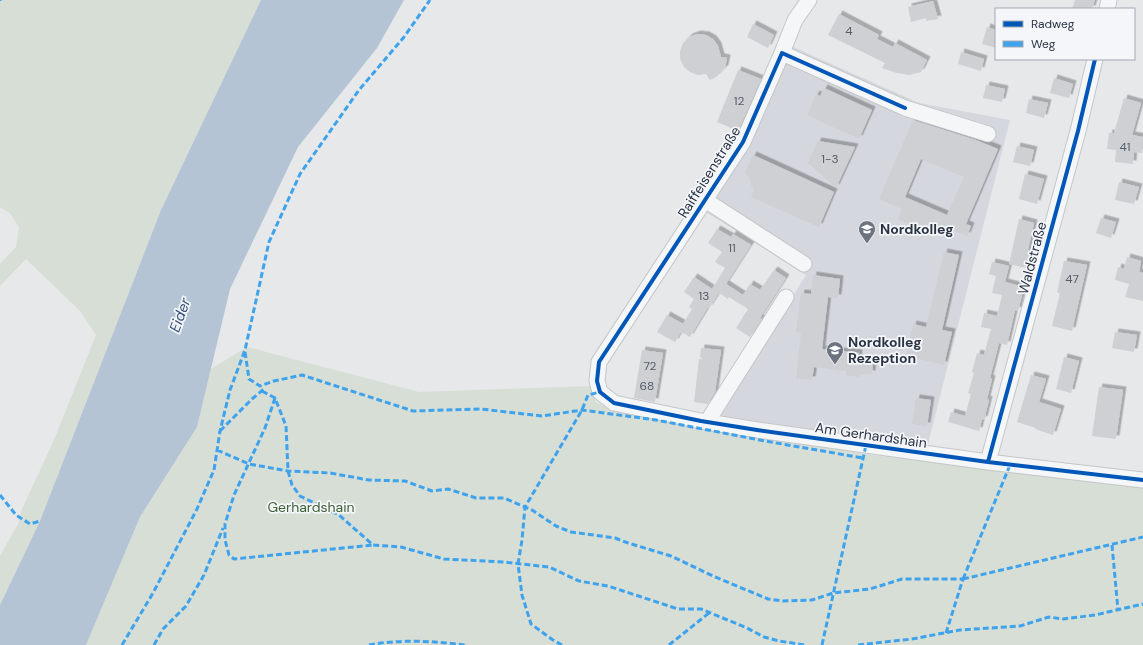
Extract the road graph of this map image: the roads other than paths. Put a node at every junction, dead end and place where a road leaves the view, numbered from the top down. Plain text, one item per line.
1 (809, 0) edge
2 (782, 53) junction
3 (1095, 60) edge
4 (988, 134) dead end
5 (705, 200) junction
6 (804, 264) dead end
7 (786, 297) dead end
8 (600, 392) joint
9 (707, 422) junction
10 (988, 462) junction
11 (1143, 480) edge

1 - 2 street, Raiffeisenstraße
2 - 4 street
2 - 5 street, Raiffeisenstraße
3 - 10 street, Waldstraße
5 - 6 street
5 - 8 street, Raiffeisenstraße
7 - 9 street
8 - 9 street, Am Gerhardshain
9 - 10 street, Am Gerhardshain
10 - 11 street, Am Gerhardshain

